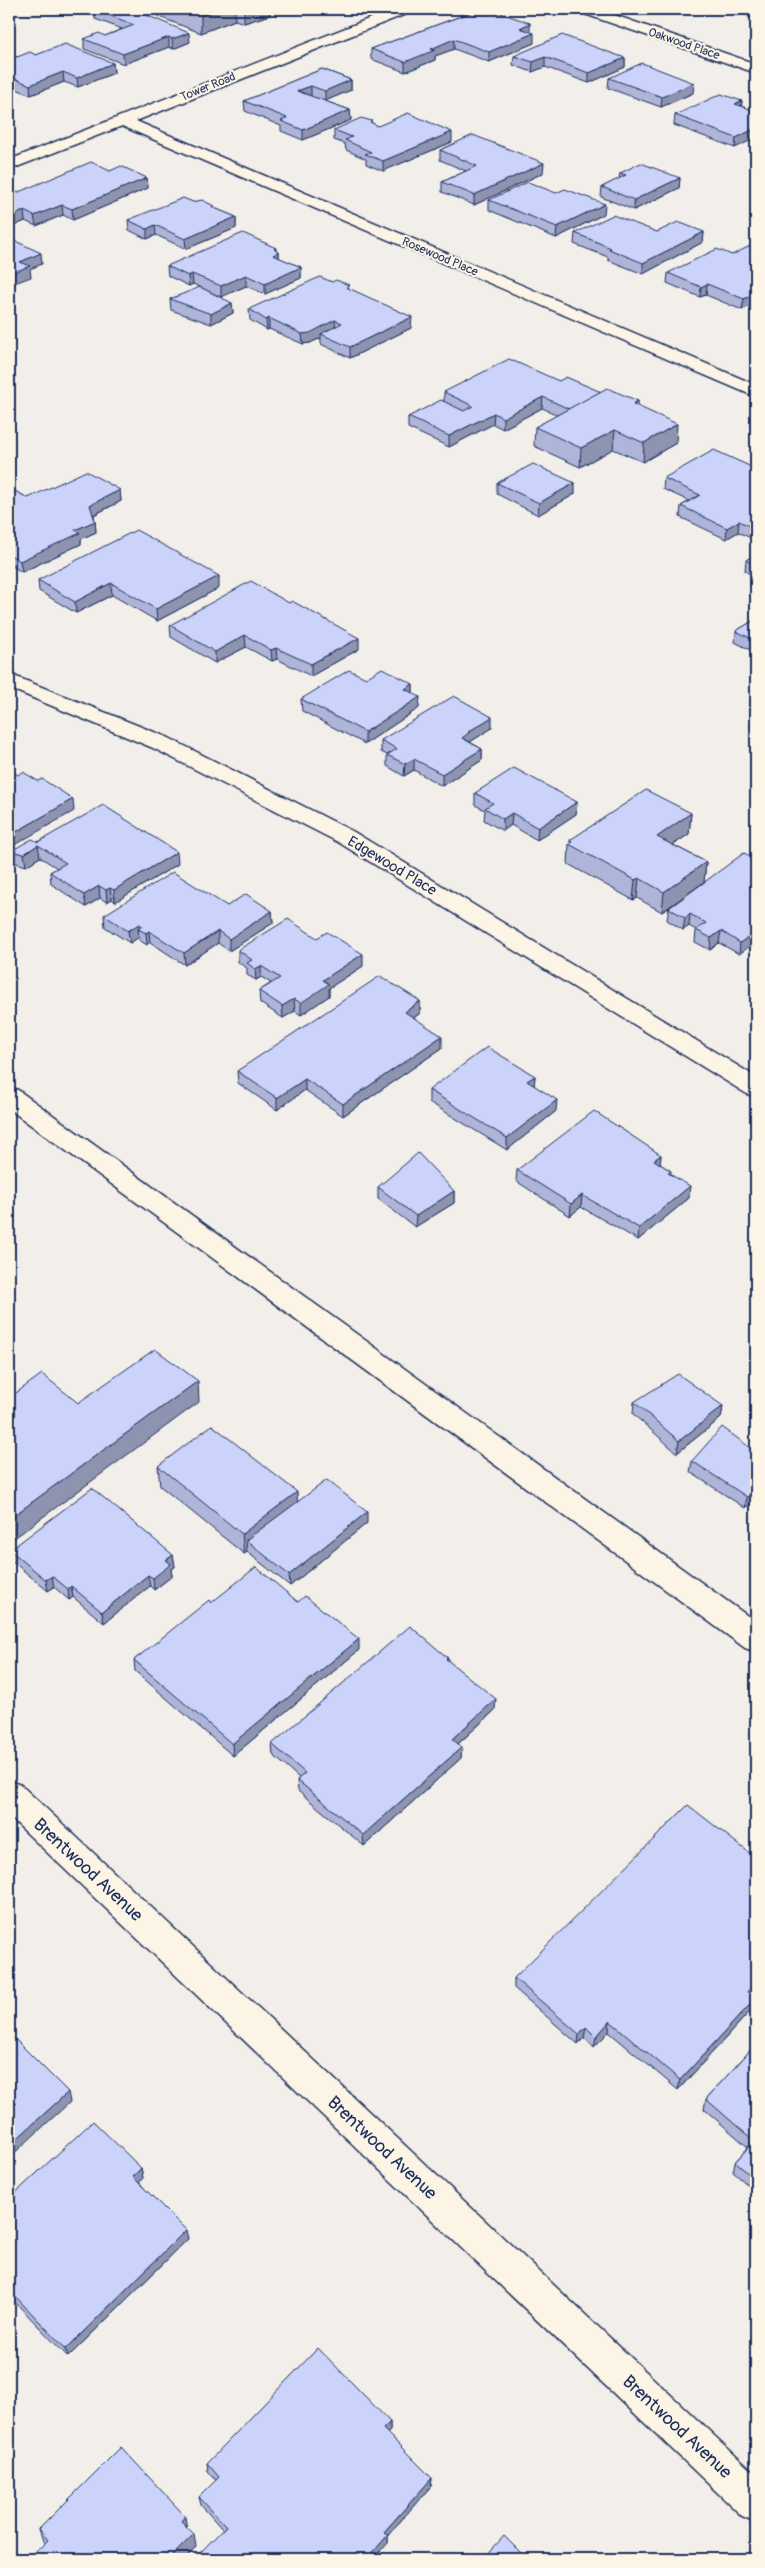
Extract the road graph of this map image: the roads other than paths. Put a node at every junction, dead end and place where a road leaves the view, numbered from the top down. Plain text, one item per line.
1 (406, 9) edge
2 (584, 9) edge
3 (756, 69) edge
4 (124, 121) junction
5 (9, 165) edge
6 (756, 392) edge
7 (9, 680) edge
8 (756, 1088) edge
9 (9, 1096) edge
10 (756, 1640) edge
11 (9, 1795) edge
12 (756, 2502) edge

1 - 4 street, Tower Road
2 - 3 street, Oakwood Place
4 - 5 street, Tower Road
4 - 6 street, Rosewood Place
7 - 8 street, Edgewood Place
9 - 10 street
11 - 12 street, Brentwood Avenue

